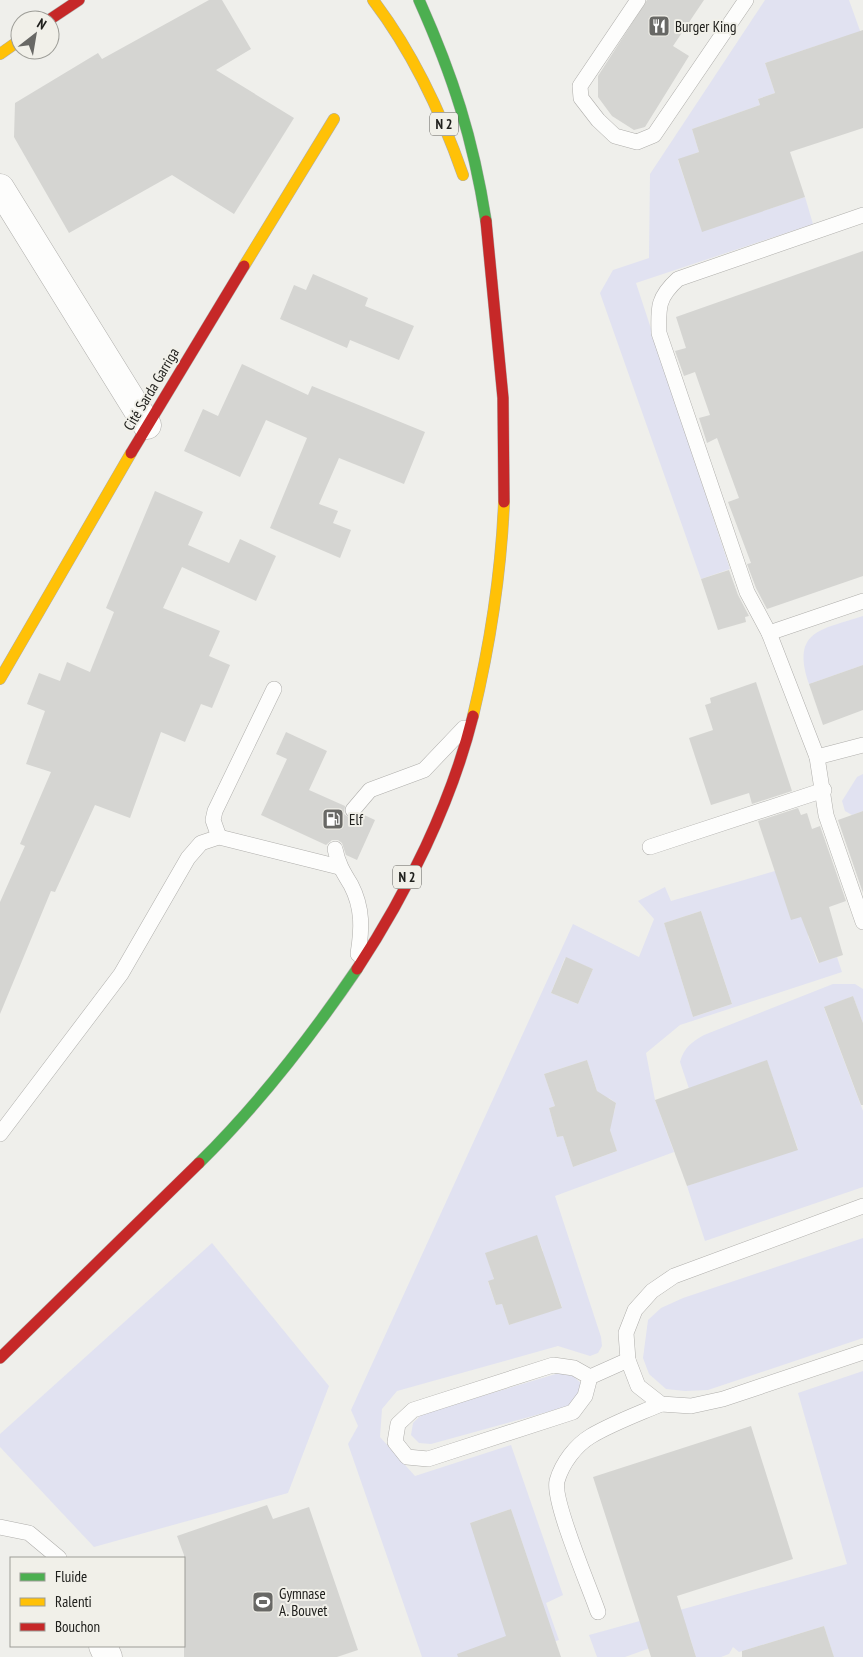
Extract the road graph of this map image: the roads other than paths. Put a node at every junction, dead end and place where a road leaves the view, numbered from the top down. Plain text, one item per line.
1 (79, 0) edge
2 (374, 0) edge
3 (419, 0) edge
4 (638, 0) edge
5 (746, 0) edge
6 (60, 13) edge
7 (334, 119) dead end
8 (0, 188) edge
9 (863, 215) edge
10 (492, 260) junction
11 (147, 425) junction
12 (863, 601) edge
13 (769, 633) junction
14 (0, 679) edge
15 (274, 689) dead end
16 (472, 720) junction
17 (863, 745) edge
18 (817, 757) junction
19 (824, 790) junction
20 (353, 810) dead end
21 (220, 837) junction
22 (650, 847) dead end
23 (335, 849) dead end
24 (339, 867) junction
25 (863, 922) edge
26 (355, 972) junction
27 (0, 1134) edge
28 (863, 1206) edge
29 (863, 1352) edge
30 (0, 1358) edge
31 (628, 1360) junction
32 (590, 1377) junction
33 (661, 1404) junction
34 (0, 1527) edge
35 (58, 1557) edge
36 (598, 1612) dead end

1 - 6 main road
2 - 10 main road, N 2
3 - 10 main road, N 2
4 - 5 lane
7 - 11 main road, Cité Sarda Garriga
8 - 11 street
9 - 13 lane
10 - 16 main road, N 2
11 - 14 main road, Cité Sarda Garriga
12 - 13 lane
13 - 18 lane
15 - 21 lane
16 - 20 lane
16 - 26 main road, N 2
17 - 18 lane
18 - 19 lane
19 - 22 lane
19 - 25 lane
21 - 24 lane
21 - 27 lane
23 - 24 lane
24 - 26 lane
26 - 30 main road, N 2
28 - 31 lane
29 - 33 lane
31 - 32 lane
31 - 33 lane
32 - 32 lane
33 - 36 lane
34 - 35 lane

